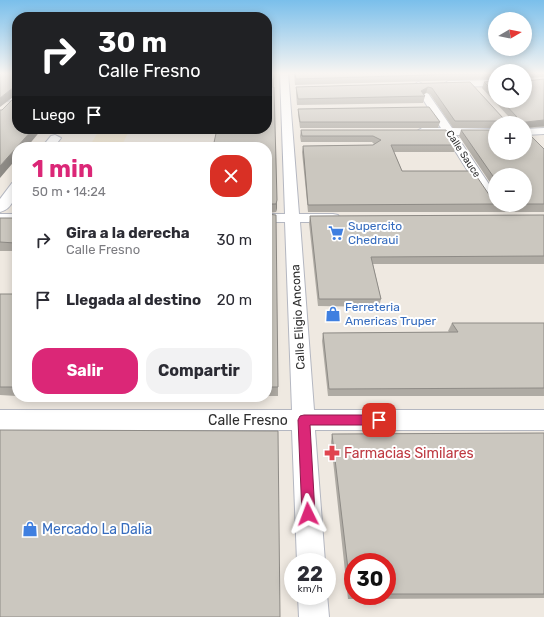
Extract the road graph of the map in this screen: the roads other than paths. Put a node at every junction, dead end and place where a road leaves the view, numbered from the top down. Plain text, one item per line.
1 (287, 102) edge
2 (425, 102) edge
3 (12, 103) edge
4 (6, 109) edge
5 (410, 131) edge
6 (448, 131) junction
7 (544, 131) edge
8 (488, 132) edge
9 (532, 132) edge
10 (55, 138) dead end
11 (52, 142) edge
12 (12, 192) edge
13 (488, 192) edge
14 (0, 208) edge
15 (501, 212) edge
16 (504, 217) edge
17 (0, 218) edge
18 (12, 218) edge
19 (272, 218) edge
20 (292, 218) junction
21 (347, 218) edge
22 (0, 420) edge
23 (304, 420) junction
24 (544, 420) edge
25 (311, 553) edge
26 (313, 605) edge
27 (314, 617) edge

1 - 20 street, Calle Eligio Ancona
2 - 6 street, Calle Sauce
3 - 4 street
5 - 6 street
6 - 8 street
6 - 13 street, Calle Sauce
7 - 9 street
10 - 11 street
12 - 14 street
15 - 16 street, Calle Sauce
17 - 18 street
19 - 20 street
20 - 21 street
20 - 23 street, Calle Eligio Ancona
22 - 23 street, Calle Fresno
23 - 24 street, Calle Fresno
23 - 25 street, Calle Eligio Ancona
26 - 27 street

